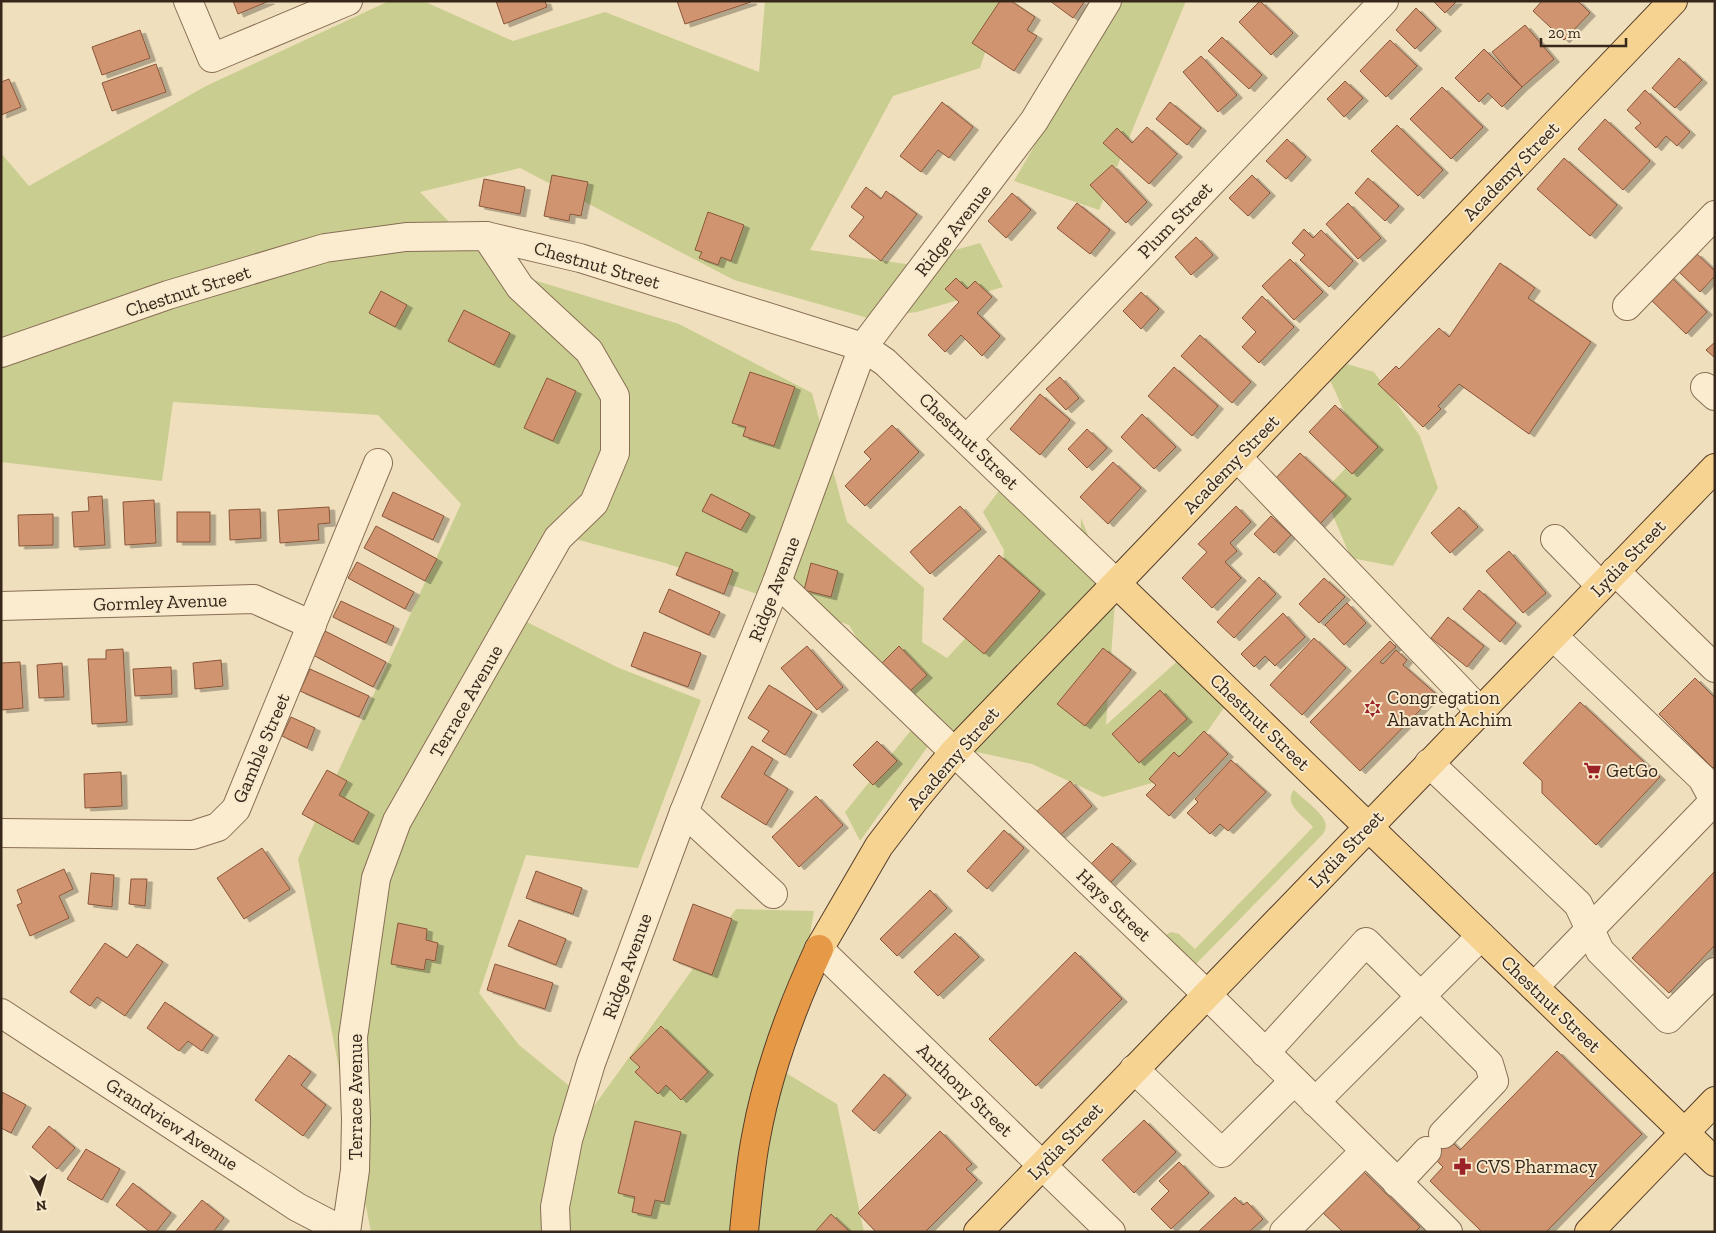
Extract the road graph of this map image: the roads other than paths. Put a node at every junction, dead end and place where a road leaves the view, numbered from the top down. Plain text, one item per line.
1 (188, 1) edge
2 (348, 1) edge
3 (1107, 1) edge
4 (1384, 1) edge
5 (1673, 1) edge
6 (1715, 215) edge
7 (486, 236) junction
8 (1627, 306) dead end
9 (863, 347) junction
10 (1, 354) edge
11 (967, 439) junction
12 (1237, 457) junction
13 (378, 463) dead end
14 (1715, 468) edge
15 (1555, 539) dead end
16 (1608, 579) junction
17 (777, 582) junction
18 (1116, 584) junction
19 (1, 606) edge
20 (312, 625) junction
21 (1553, 636) junction
22 (1715, 668) edge
23 (1480, 711) junction
24 (954, 752) junction
25 (1429, 763) junction
26 (1714, 800) edge
27 (684, 812) junction
28 (1368, 826) junction
29 (1, 833) edge
30 (773, 894) dead end
31 (1590, 929) junction
32 (1482, 936) junction
33 (818, 949) junction
34 (1715, 972) edge
35 (1534, 987) junction
36 (1206, 995) junction
37 (1420, 997) junction
38 (1, 1013) edge
39 (1265, 1053) junction
40 (1134, 1069) junction
41 (1294, 1081) junction
42 (1715, 1101) edge
43 (1315, 1102) junction
44 (1684, 1133) junction
45 (1365, 1151) junction
46 (1715, 1162) edge
47 (1042, 1166) junction
48 (1397, 1183) junction
49 (345, 1232) edge
50 (556, 1232) edge
51 (744, 1232) edge
52 (978, 1232) edge
53 (1111, 1232) edge
54 (1284, 1232) edge
55 (1448, 1232) edge
56 (1589, 1232) edge

1 - 2 street
3 - 9 street, Ridge Avenue
4 - 11 street, Plum Street
5 - 12 main road, Academy Street
6 - 8 street
7 - 9 street, Chestnut Street
7 - 10 street, Chestnut Street
7 - 49 street, Terrace Avenue
9 - 11 street, Chestnut Street
9 - 17 street, Ridge Avenue
11 - 18 street, Chestnut Street
12 - 18 main road, Academy Street
12 - 23 street
13 - 20 street, Gamble Street
14 - 16 main road, Lydia Street
15 - 16 street
16 - 21 main road, Lydia Street
16 - 22 street
17 - 24 street, Hays Street
17 - 27 street, Ridge Avenue
18 - 24 main road, Academy Street
18 - 28 main road, Chestnut Street
19 - 20 street, Gormley Avenue
20 - 29 street, Gamble Street
21 - 23 main road, Lydia Street
21 - 26 street
23 - 25 main road, Lydia Street
24 - 33 main road, Academy Street
24 - 36 street, Hays Street
25 - 28 main road, Lydia Street
25 - 31 street
26 - 31 street
27 - 30 street
27 - 50 street, Ridge Avenue
28 - 32 main road, Chestnut Street
28 - 36 main road, Lydia Street
31 - 34 street
31 - 35 street
32 - 35 main road, Chestnut Street
32 - 37 street
33 - 47 street, Anthony Street
33 - 51 highway
35 - 44 main road, Chestnut Street
36 - 39 street, Hays Street
36 - 40 main road, Lydia Street
37 - 39 street
37 - 43 street
37 - 48 street
38 - 49 street, Grandview Avenue
39 - 41 street, Hays Street
40 - 41 street
40 - 47 main road, Lydia Street
41 - 43 street, Hays Street
42 - 44 main road
43 - 45 street, Hays Street
44 - 46 main road, Chestnut Street
44 - 56 main road
45 - 48 street, Hays Street
45 - 54 street
47 - 52 main road, Lydia Street
47 - 53 street, Anthony Street
48 - 55 street, Hays Street

